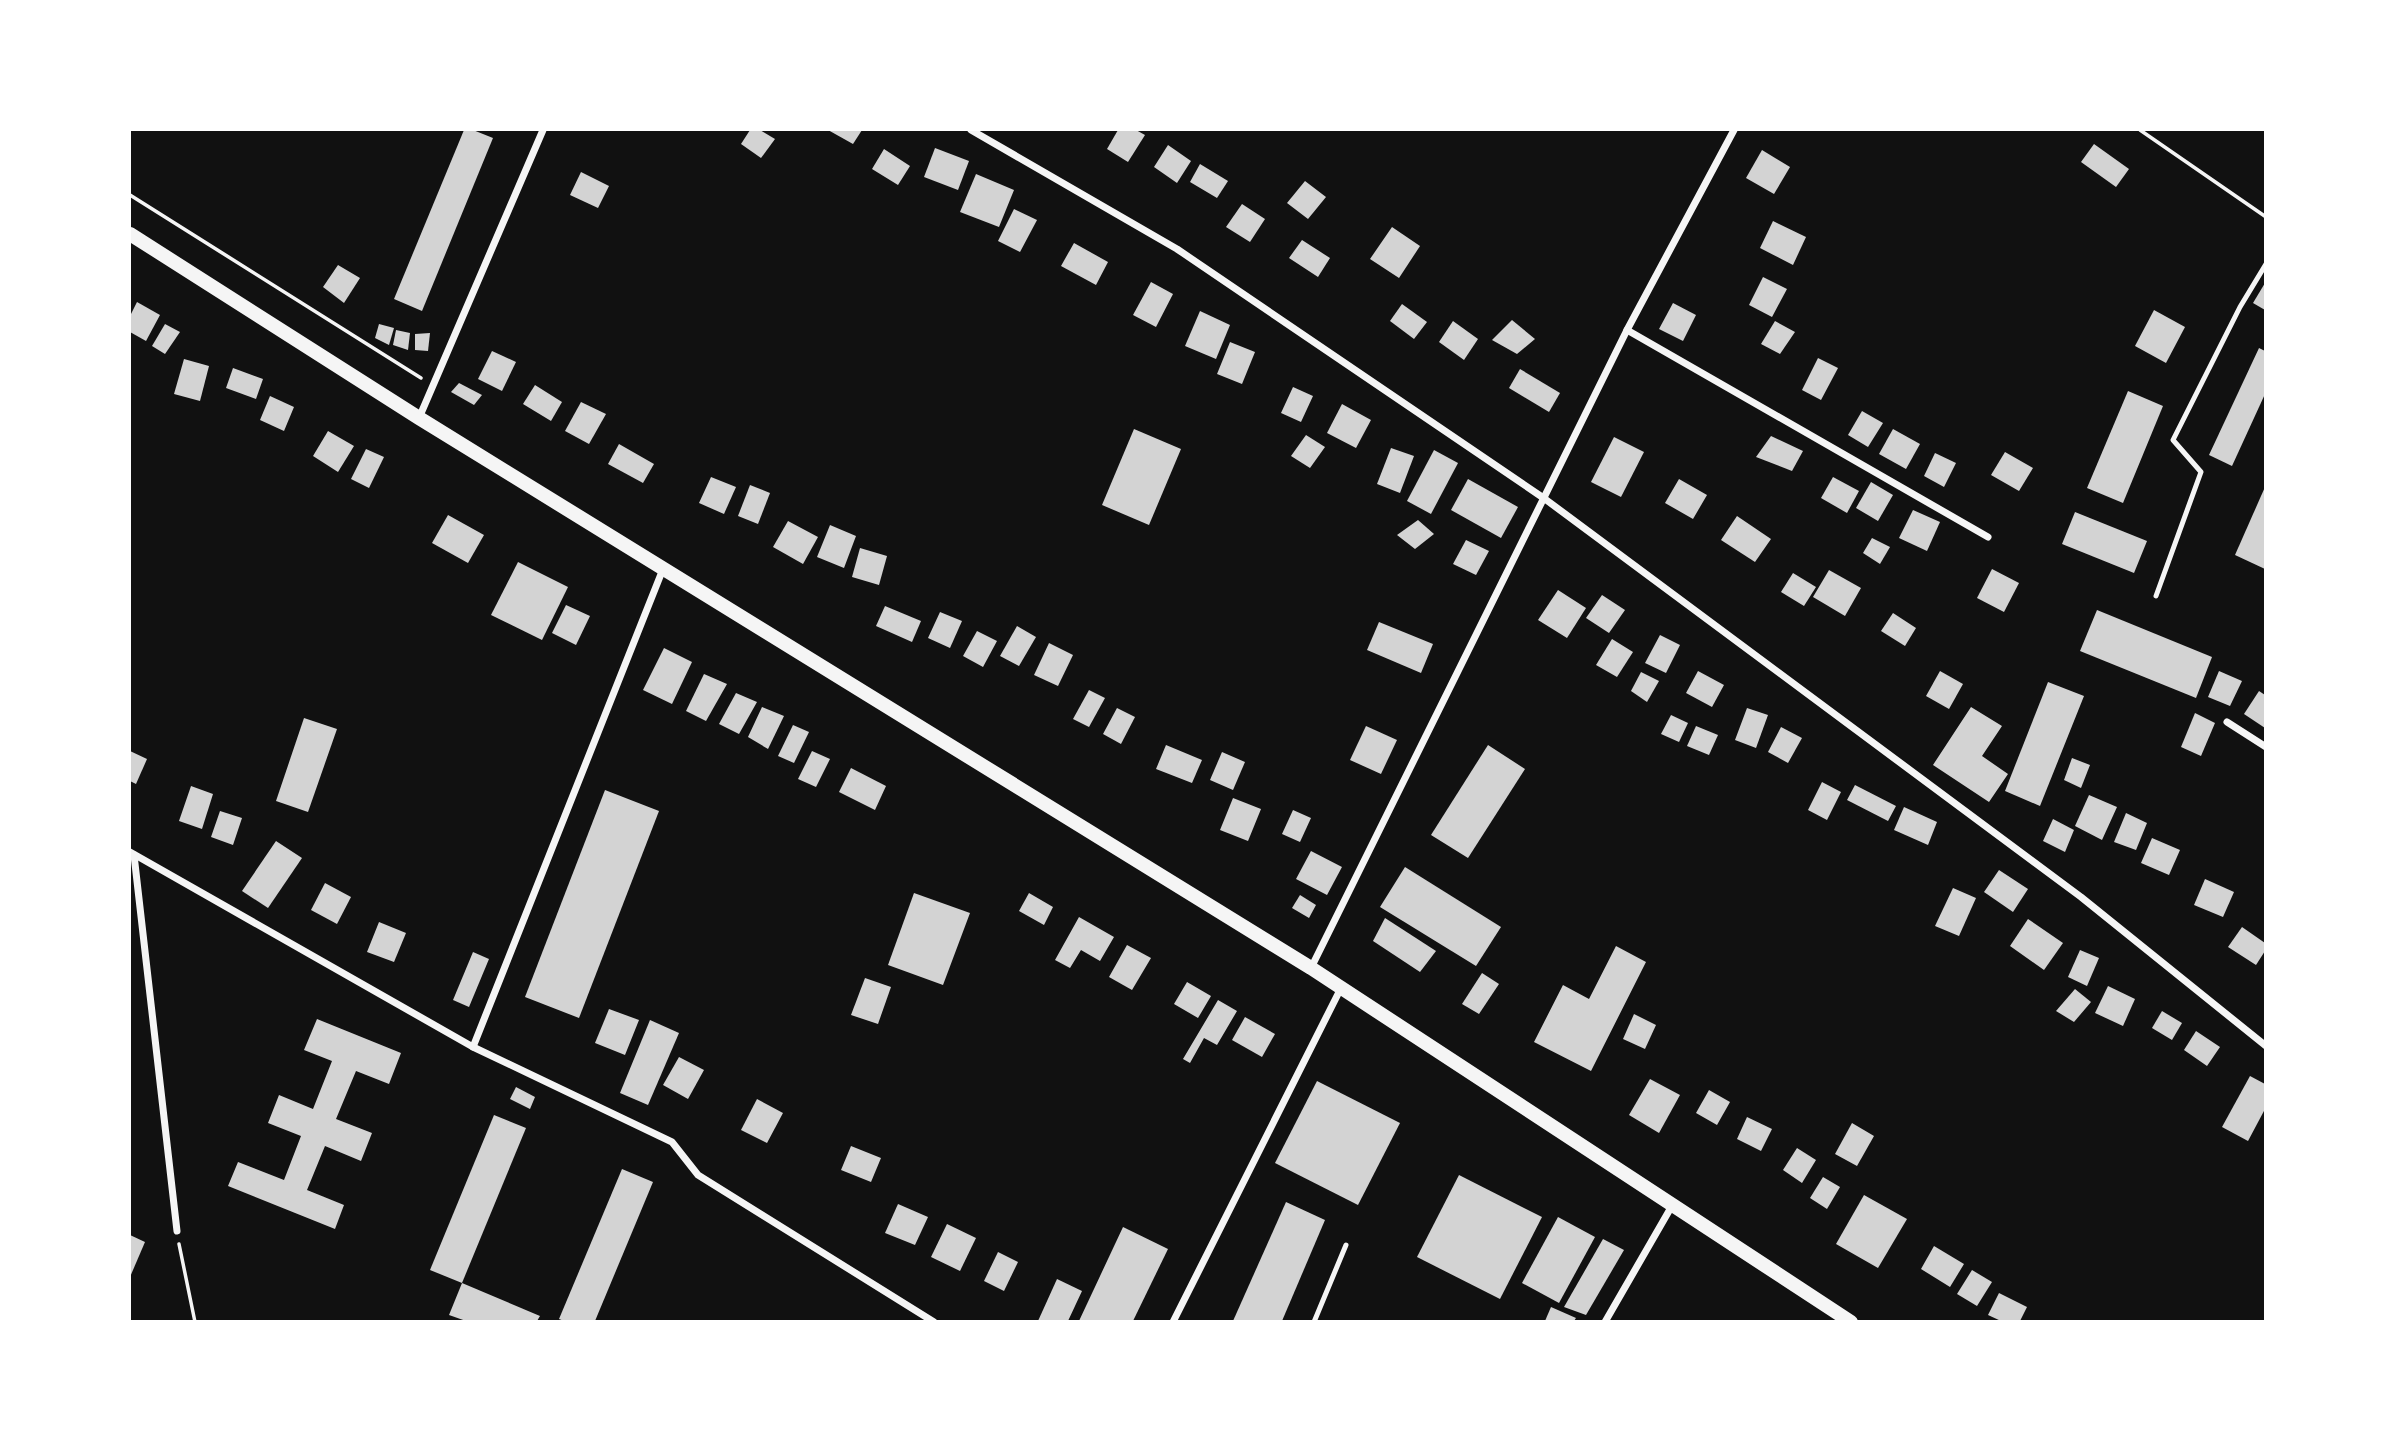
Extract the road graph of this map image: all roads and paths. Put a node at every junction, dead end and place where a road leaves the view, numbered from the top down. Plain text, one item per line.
1 (543, 130) edge
2 (971, 130) edge
3 (1734, 130) edge
4 (2140, 130) edge
5 (130, 195) edge
6 (2266, 217) edge
7 (130, 234) edge
8 (2266, 264) edge
9 (1627, 330) junction
10 (432, 385) junction
11 (419, 418) junction
12 (1545, 499) junction
13 (1988, 537) dead end
14 (663, 569) junction
15 (2156, 596) dead end
16 (2227, 722) dead end
17 (2266, 747) edge
18 (132, 853) edge
19 (1311, 968) junction
20 (1341, 988) junction
21 (2266, 1046) edge
22 (472, 1047) junction
23 (1673, 1204) junction
24 (177, 1231) joint
25 (1346, 1245) dead end
26 (195, 1321) edge
27 (934, 1321) edge
28 (1173, 1321) edge
29 (1314, 1321) edge
30 (1605, 1321) edge
31 (1850, 1321) edge

1 - 10 street
2 - 12 street
3 - 9 street
4 - 6 path
5 - 10 path
7 - 11 main road
8 - 15 lane
9 - 12 street
9 - 13 street
10 - 11 street
11 - 14 main road
12 - 19 street
12 - 21 street
14 - 19 main road
14 - 22 street
16 - 17 street
18 - 22 street
18 - 24 street
19 - 20 main road
20 - 23 main road
20 - 28 street
22 - 27 street
23 - 30 street
23 - 31 main road
24 - 26 path
25 - 29 lane

